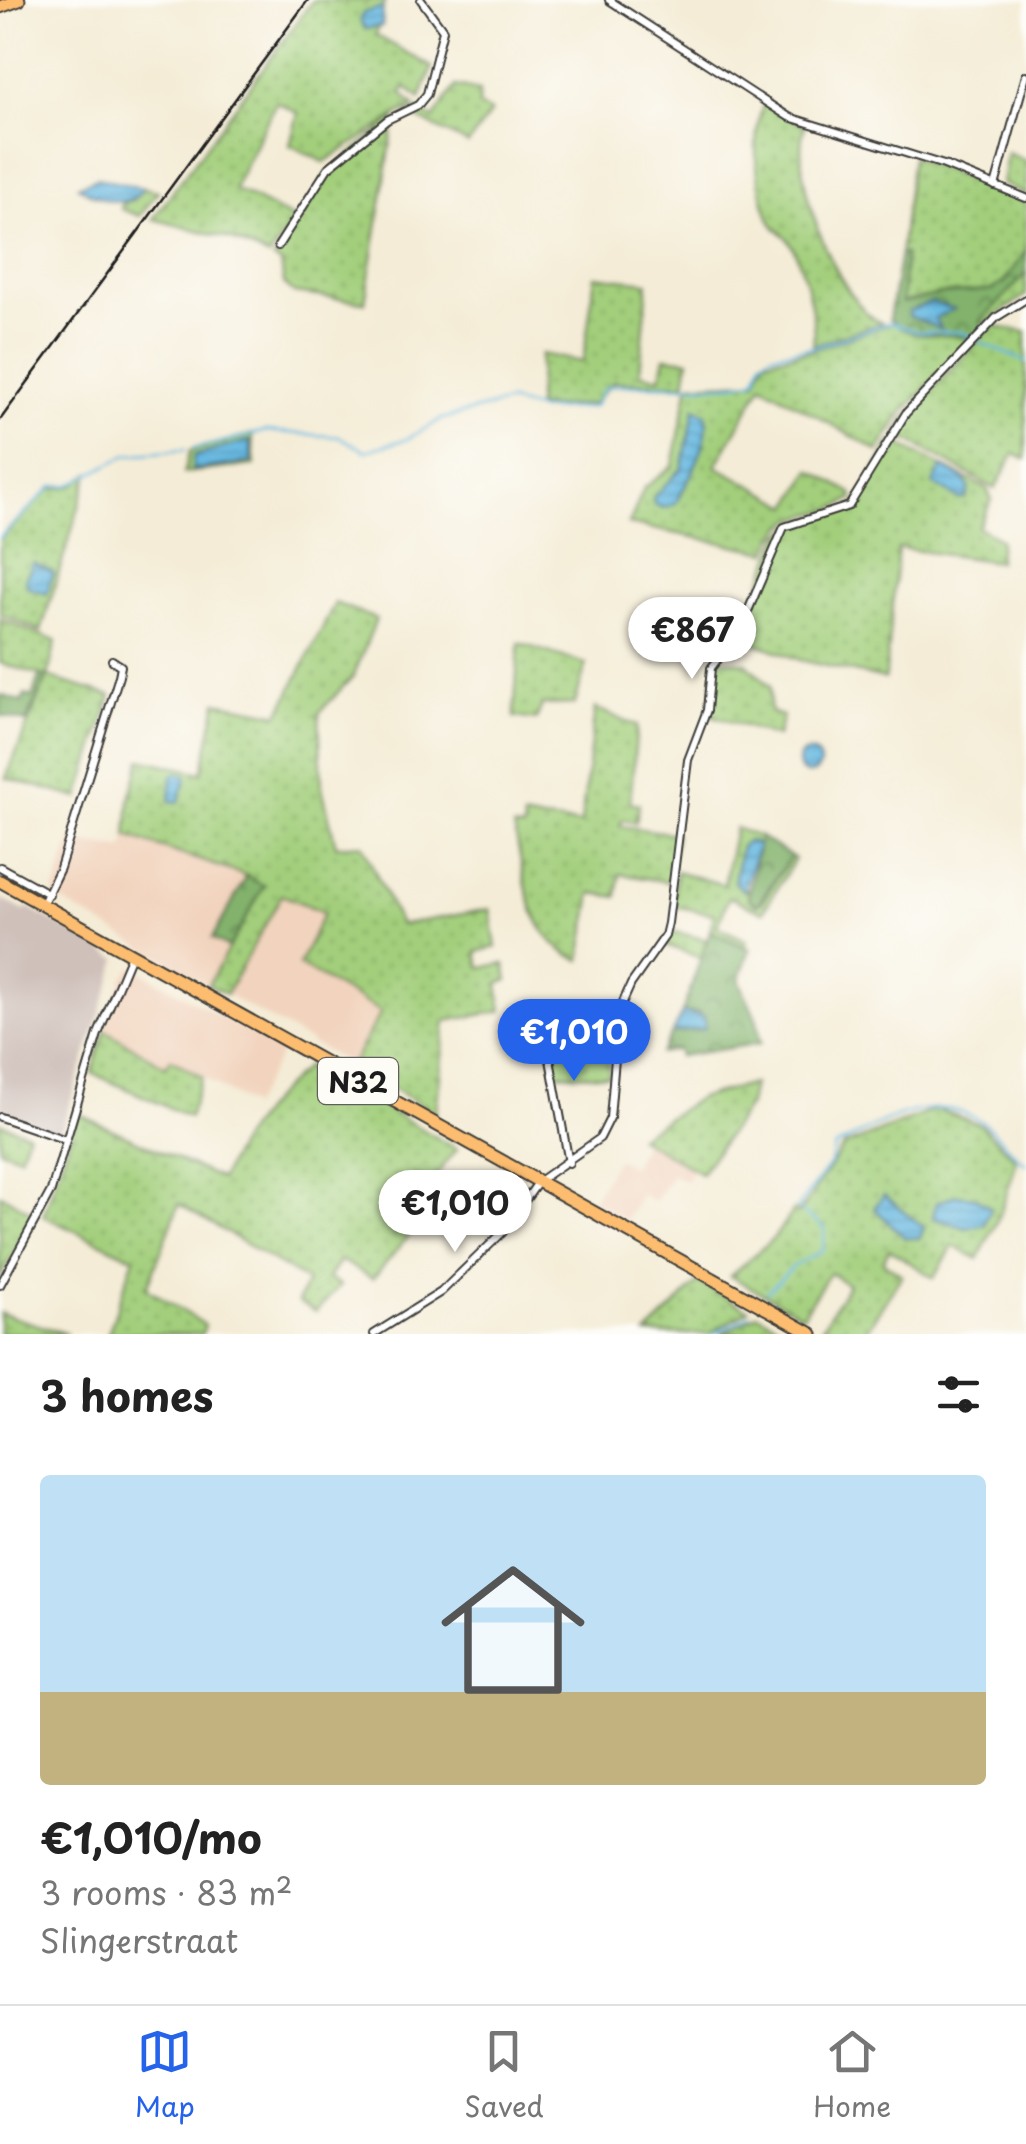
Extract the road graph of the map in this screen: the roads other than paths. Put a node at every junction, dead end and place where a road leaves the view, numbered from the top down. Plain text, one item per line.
1 (19, 0) edge
2 (421, 0) edge
3 (609, 0) edge
4 (0, 7) edge
5 (1026, 76) edge
6 (995, 186) junction
7 (1026, 198) edge
8 (278, 246) dead end
9 (1026, 298) edge
10 (112, 660) dead end
11 (0, 866) edge
12 (0, 881) edge
13 (45, 899) junction
14 (131, 955) junction
15 (552, 1005) dead end
16 (0, 1117) edge
17 (66, 1140) junction
18 (568, 1163) junction
19 (539, 1181) junction
20 (0, 1285) edge
21 (374, 1334) edge
22 (812, 1334) edge

1 - 4 main road
2 - 8 street
3 - 6 street
5 - 6 street
6 - 7 street
9 - 18 street
10 - 13 street
11 - 13 street
12 - 13 main road, N32
13 - 14 main road, N32
14 - 17 street
14 - 19 main road, N32
15 - 18 street
16 - 17 street
17 - 20 street
18 - 19 street
19 - 21 street
19 - 22 main road, N32

